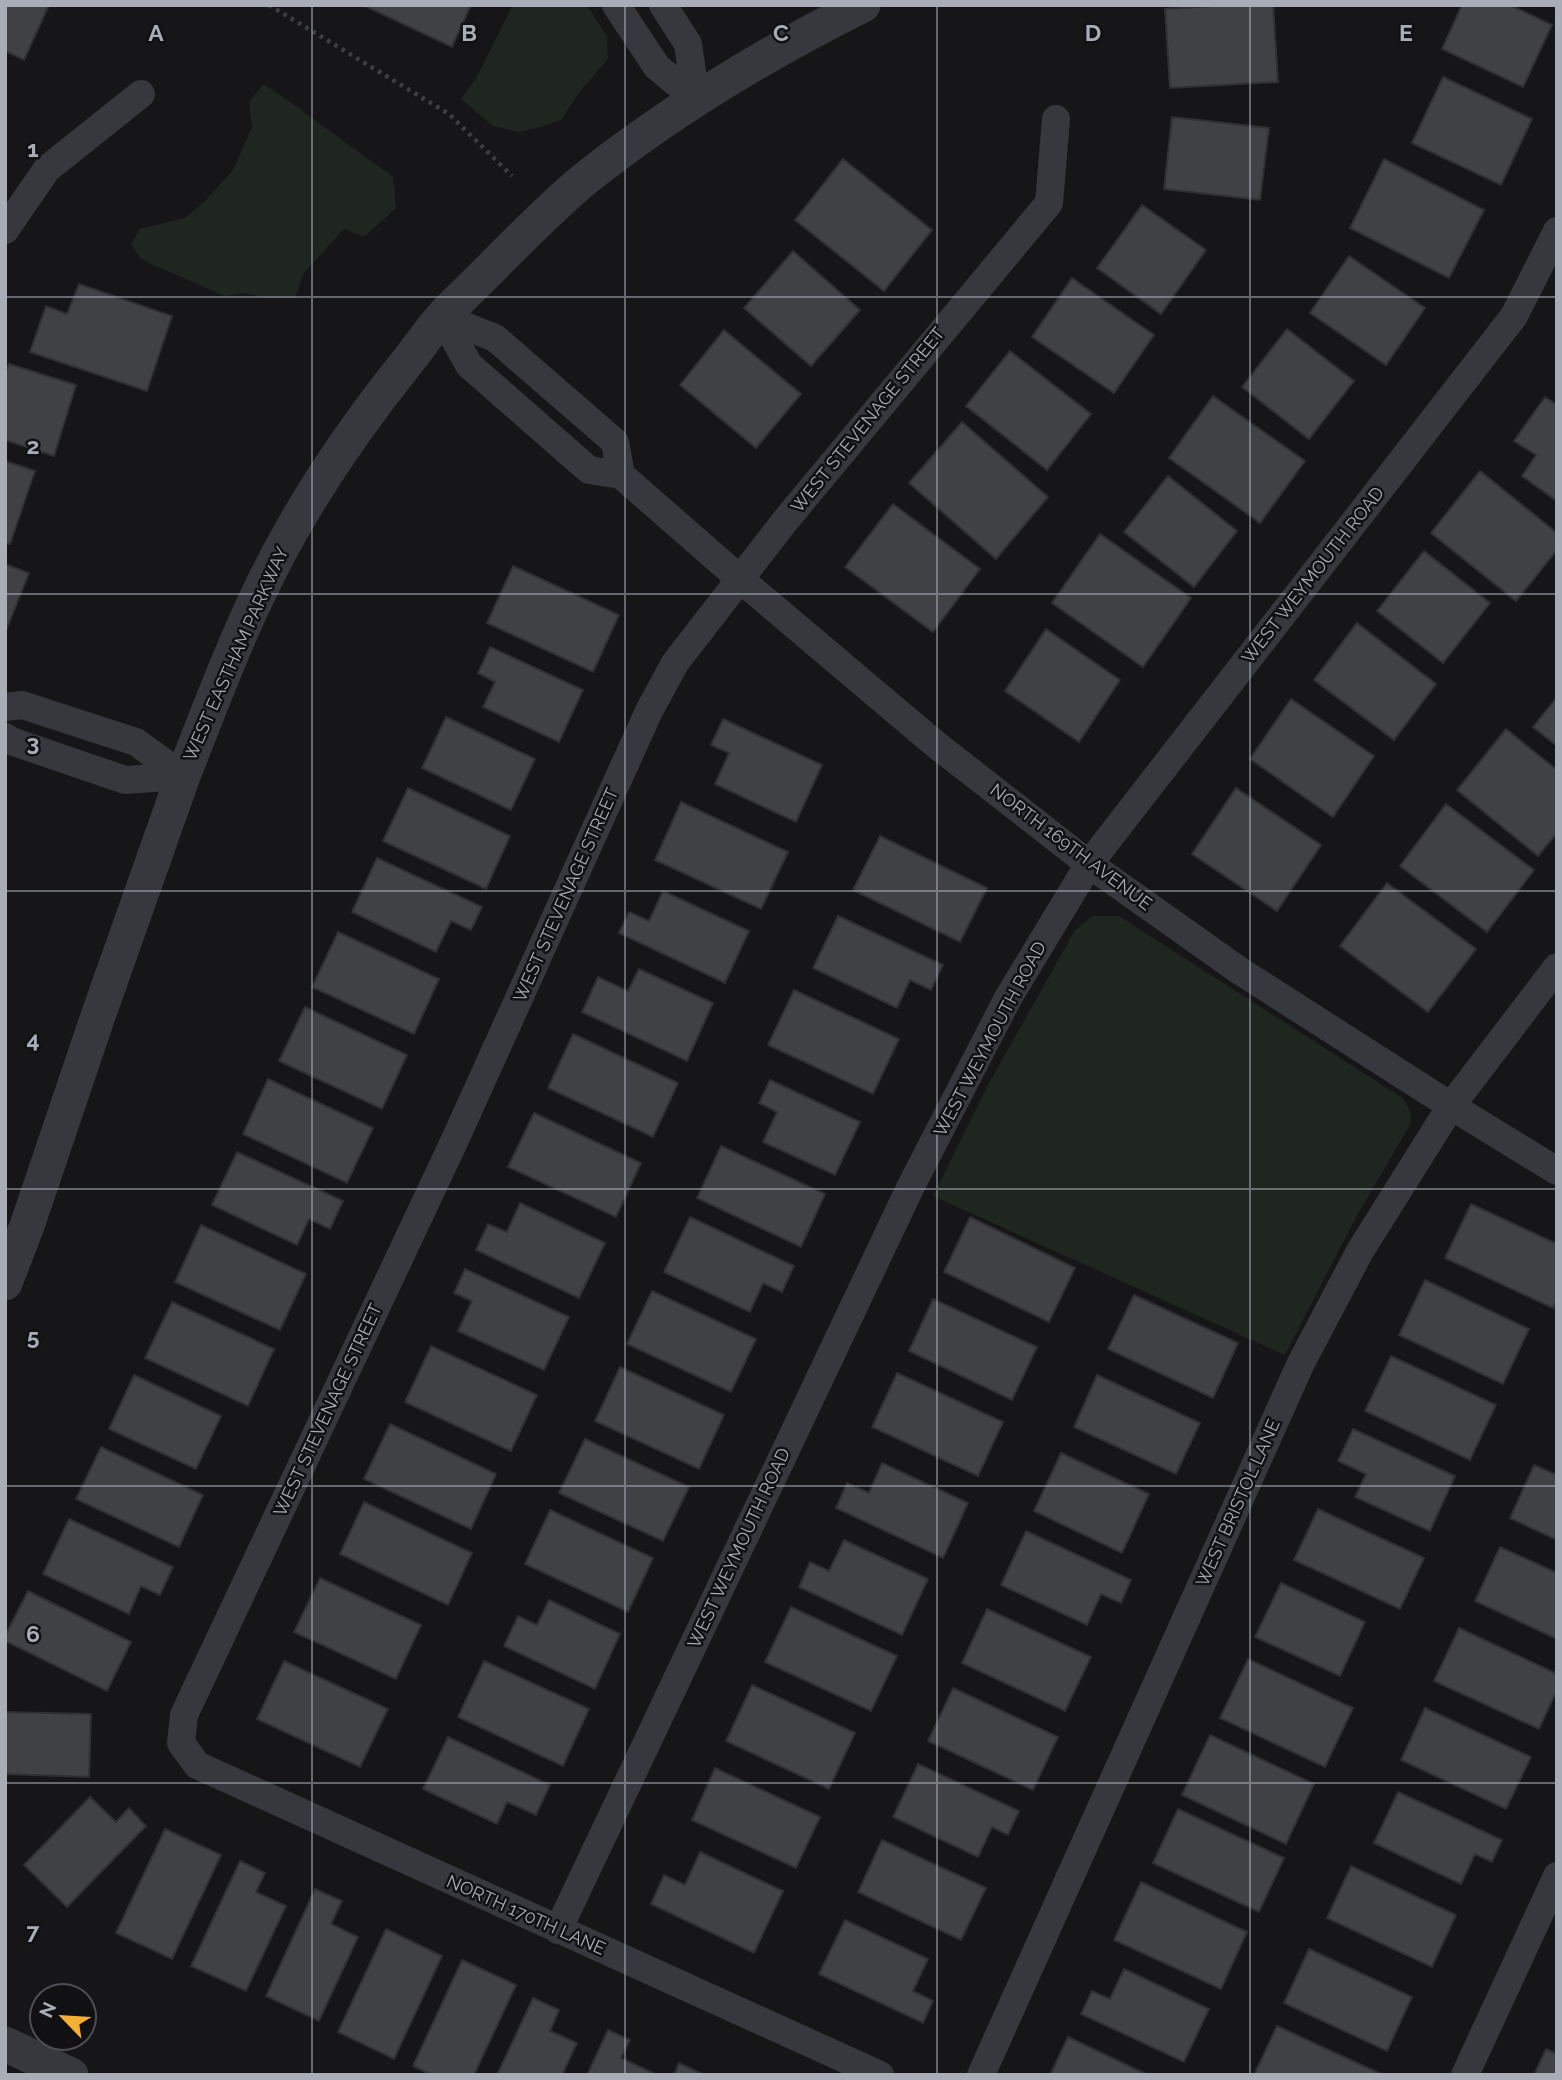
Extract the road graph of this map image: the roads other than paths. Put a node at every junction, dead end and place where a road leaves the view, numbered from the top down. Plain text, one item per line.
1 (616, 5) edge
2 (663, 5) edge
3 (863, 5) edge
4 (141, 94) dead end
5 (696, 100) junction
6 (1056, 120) dead end
7 (5, 230) edge
8 (1557, 231) edge
9 (442, 317) junction
10 (621, 475) junction
11 (740, 579) junction
12 (5, 706) edge
13 (5, 737) edge
14 (183, 776) junction
15 (1088, 864) junction
16 (1557, 967) edge
17 (1451, 1106) junction
18 (1557, 1171) edge
19 (5, 1283) edge
20 (181, 1743) joint
21 (1557, 1876) edge
22 (558, 1930) junction
23 (5, 2044) edge
24 (71, 2075) edge
25 (880, 2075) edge
26 (981, 2075) edge
27 (1465, 2075) edge

1 - 5 street
2 - 5 street
3 - 5 street, WEST EASTHAM PARKWAY
4 - 7 street
5 - 9 street, WEST EASTHAM PARKWAY
6 - 11 street, WEST STEVENAGE STREET
8 - 15 street, WEST WEYMOUTH ROAD
9 - 10 street, NORTH 169TH AVENUE
9 - 10 street
9 - 14 street, WEST EASTHAM PARKWAY
10 - 11 street, NORTH 169TH AVENUE
11 - 15 street, NORTH 169TH AVENUE
11 - 20 street, WEST STEVENAGE STREET
12 - 14 street
13 - 14 street
14 - 19 street, WEST EASTHAM PARKWAY
15 - 17 street, NORTH 169TH AVENUE
15 - 22 street, WEST WEYMOUTH ROAD
16 - 17 street, WEST BRISTOL LANE
17 - 18 street, NORTH 169TH AVENUE
17 - 26 street, WEST BRISTOL LANE
20 - 22 street, NORTH 170TH LANE
21 - 27 street
22 - 25 street, NORTH 170TH LANE
23 - 24 street

